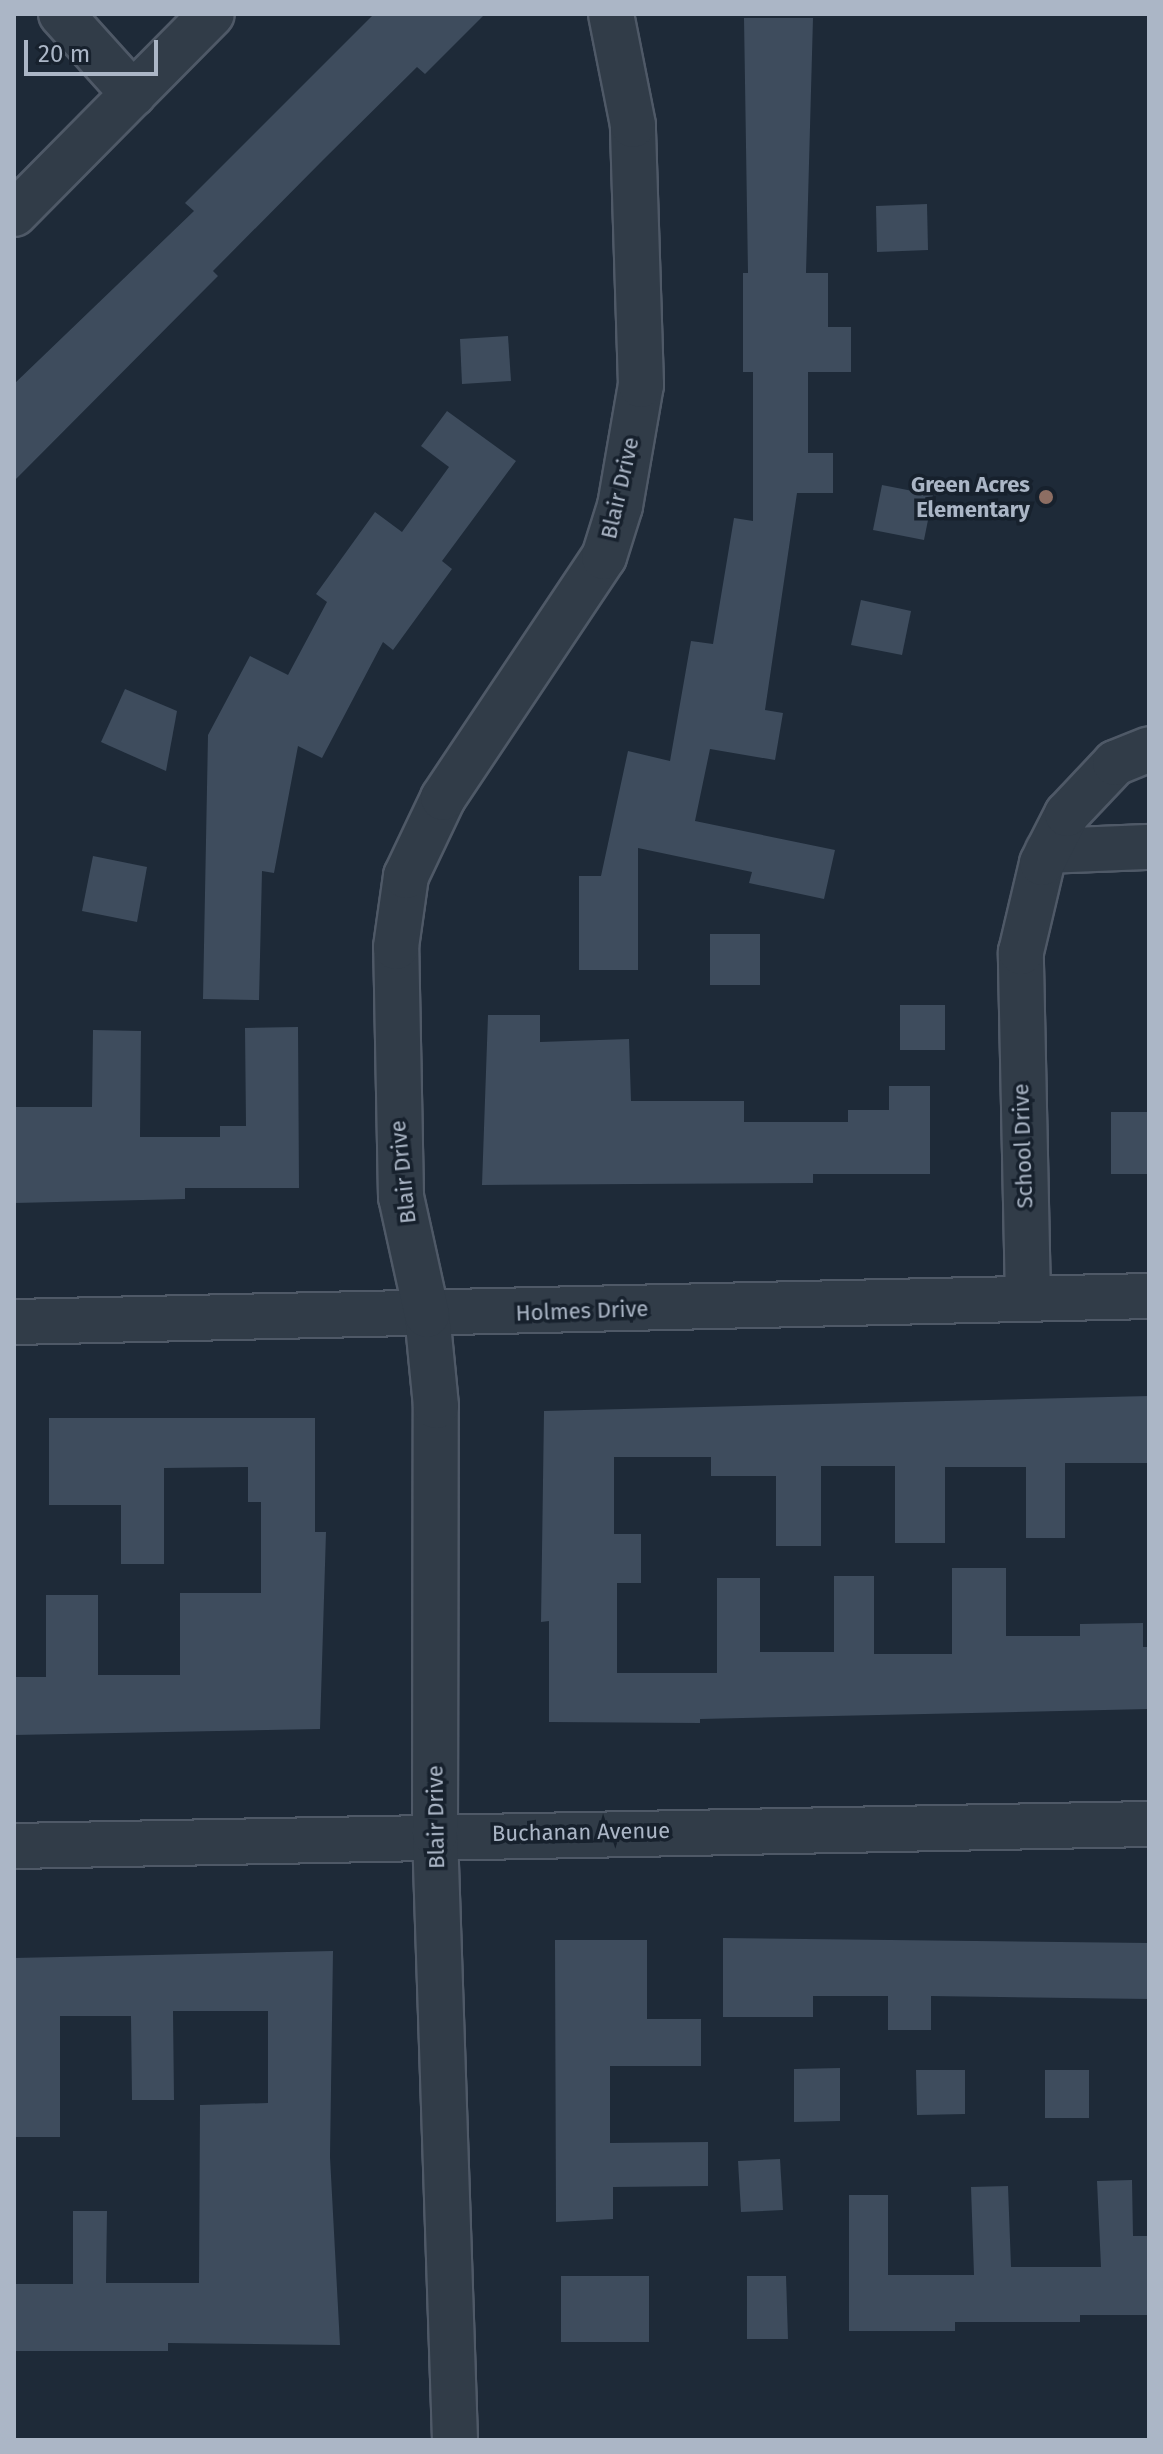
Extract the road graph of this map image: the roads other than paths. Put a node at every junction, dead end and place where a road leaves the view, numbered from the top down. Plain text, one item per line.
1 (61, 14) edge
2 (212, 14) edge
3 (611, 14) edge
4 (133, 94) junction
5 (14, 214) edge
6 (1149, 749) edge
7 (1149, 847) edge
8 (1048, 851) junction
9 (1149, 1296) edge
10 (1028, 1298) junction
11 (427, 1315) junction
12 (14, 1322) edge
13 (1149, 1824) edge
14 (435, 1834) junction
15 (14, 1846) edge
16 (455, 2440) edge

1 - 4 street
2 - 4 street
3 - 11 street, Blair Drive
4 - 5 street
6 - 8 street, School Drive
7 - 8 street
8 - 10 street, School Drive
9 - 10 street, Holmes Drive
10 - 11 street, Holmes Drive
11 - 12 street, Holmes Drive
11 - 14 street, Blair Drive
13 - 14 street, Buchanan Avenue
14 - 15 street, Buchanan Avenue
14 - 16 street, Blair Drive

